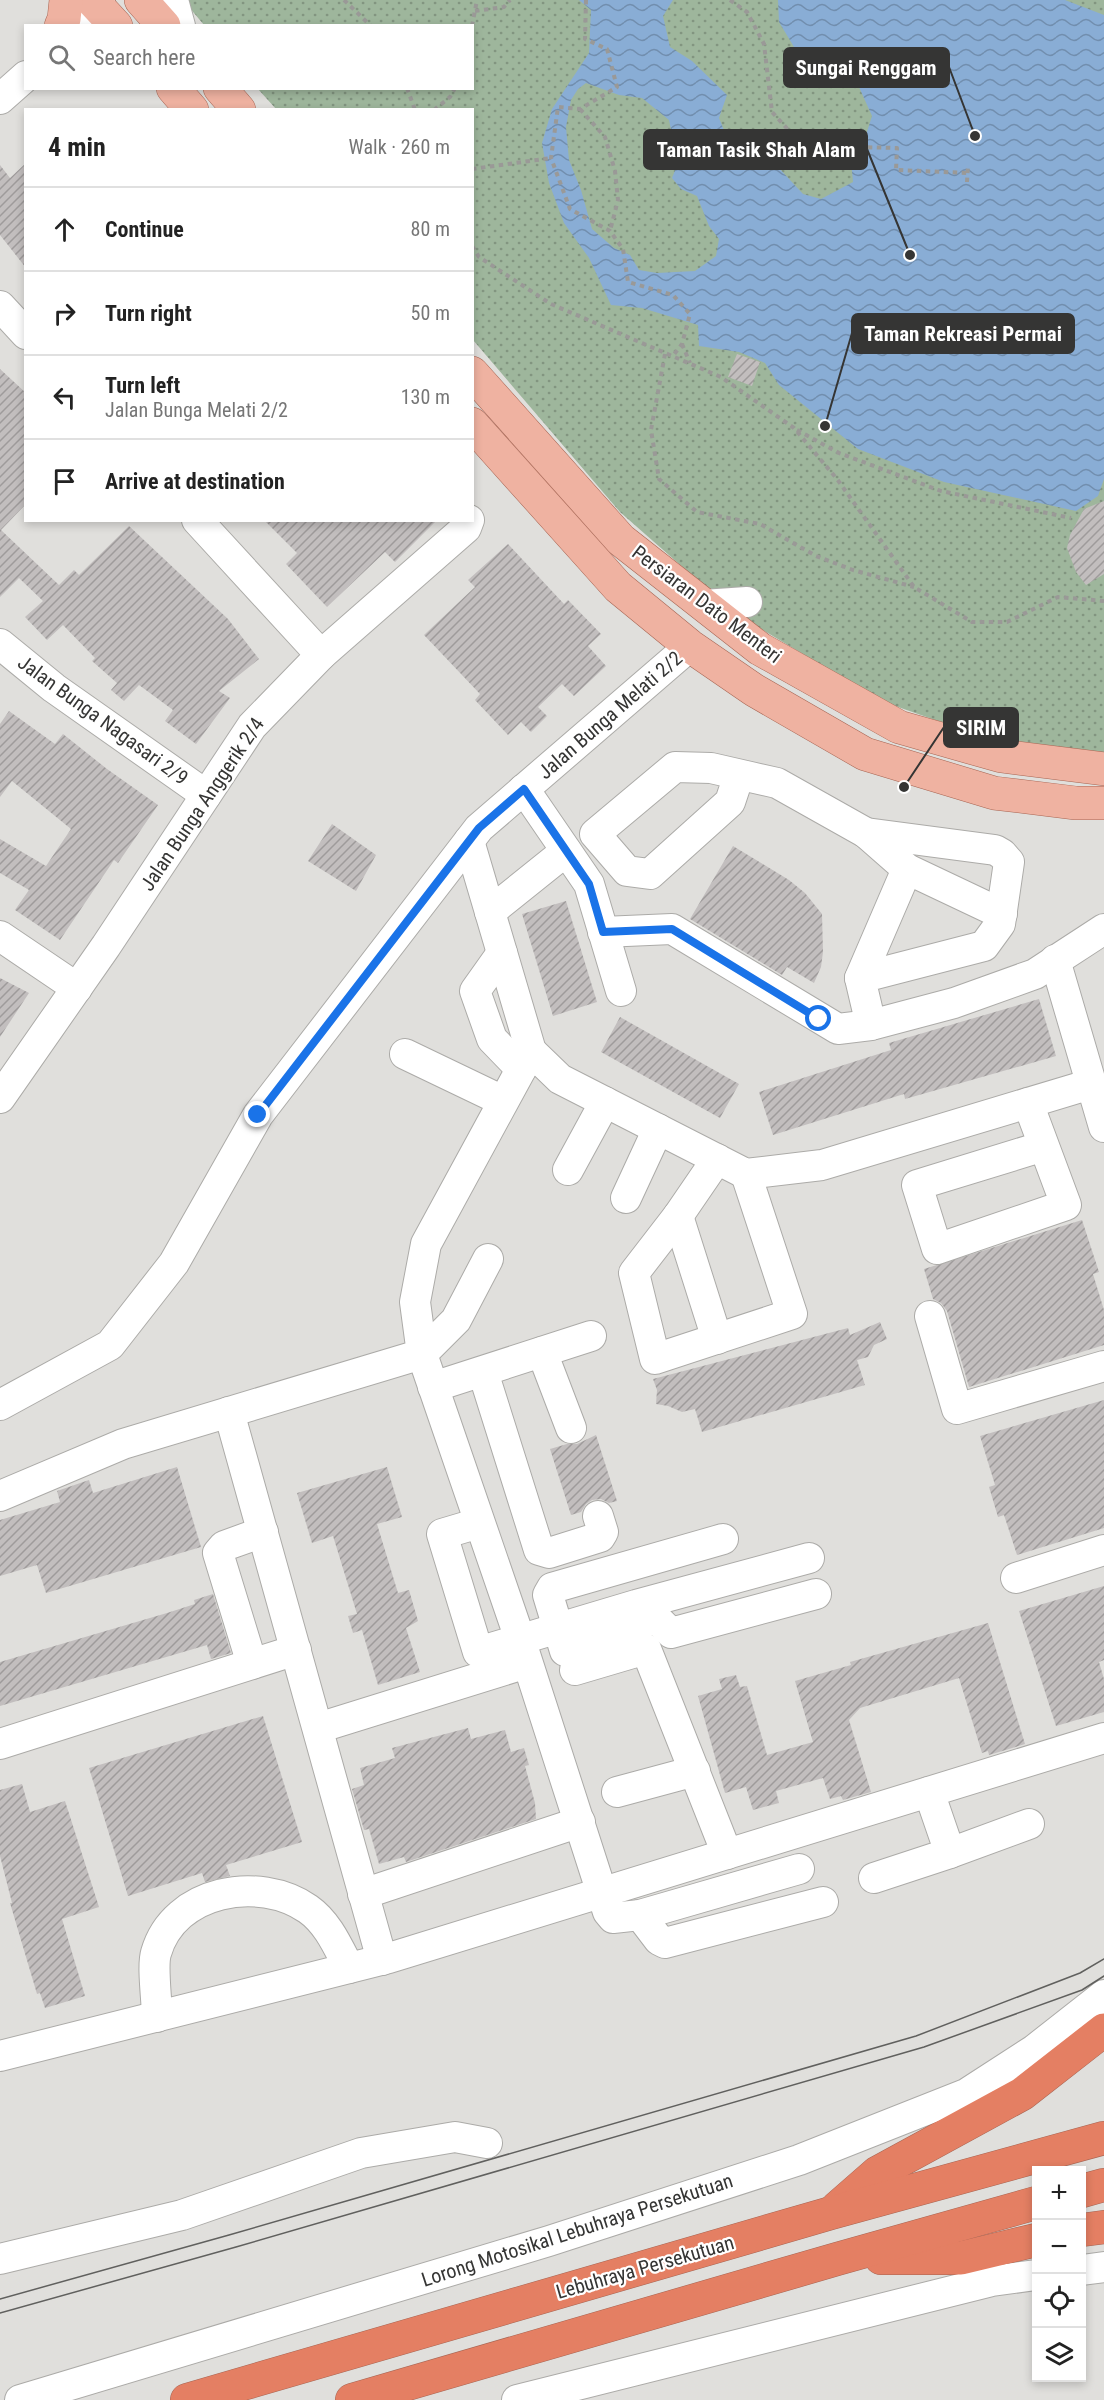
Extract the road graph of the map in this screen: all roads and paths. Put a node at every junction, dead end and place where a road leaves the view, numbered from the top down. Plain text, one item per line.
1 (141, 0) edge
2 (173, 0) edge
3 (344, 0) edge
4 (477, 0) edge
5 (510, 0) edge
6 (586, 0) edge
7 (730, 0) edge
8 (91, 9) edge
9 (474, 11) junction
10 (62, 24) edge
11 (162, 24) edge
12 (179, 24) edge
13 (369, 24) edge
14 (472, 24) edge
15 (24, 78) edge
16 (175, 90) edge
17 (222, 90) edge
18 (409, 90) edge
19 (453, 90) edge
20 (0, 99) edge
21 (190, 108) edge
22 (236, 108) edge
23 (414, 108) edge
24 (436, 108) edge
25 (580, 109) junction
26 (551, 158) junction
27 (968, 166) dead end
28 (474, 169) edge
29 (968, 173) junction
30 (967, 182) dead end
31 (610, 231) junction
32 (474, 249) edge
33 (0, 306) edge
34 (24, 332) edge
35 (682, 344) junction
36 (665, 354) junction
37 (672, 357) junction
38 (690, 364) junction
39 (474, 375) edge
40 (474, 426) edge
41 (794, 428) junction
42 (1071, 518) dead end
43 (199, 522) edge
44 (468, 522) edge
45 (914, 586) junction
46 (1104, 601) edge
47 (747, 602) dead end
48 (703, 604) junction
49 (0, 644) edge
50 (690, 646) junction
51 (321, 655) junction
52 (1104, 769) edge
53 (739, 775) junction
54 (524, 789) junction
55 (206, 795) junction
56 (1095, 805) edge
57 (866, 833) junction
58 (469, 841) junction
59 (566, 851) junction
60 (906, 869) junction
61 (490, 912) junction
62 (1002, 914) junction
63 (1104, 929) edge
64 (603, 932) junction
65 (0, 936) edge
66 (984, 946) junction
67 (1055, 960) junction
68 (860, 978) junction
69 (1008, 983) junction
70 (77, 987) junction
71 (621, 991) dead end
72 (871, 1024) junction
73 (405, 1054) dead end
74 (526, 1060) junction
75 (1091, 1084) junction
76 (0, 1098) edge
77 (503, 1101) junction
78 (605, 1102) junction
79 (1028, 1103) junction
80 (1104, 1127) edge
81 (658, 1129) junction
82 (1044, 1146) junction
83 (717, 1159) junction
84 (568, 1170) dead end
85 (746, 1174) junction
86 (626, 1198) dead end
87 (678, 1216) junction
88 (488, 1259) dead end
89 (930, 1316) dead end
90 (591, 1336) dead end
91 (717, 1339) junction
92 (542, 1352) junction
93 (422, 1354) junction
94 (1104, 1366) edge
95 (483, 1372) junction
96 (434, 1388) junction
97 (0, 1405) edge
98 (229, 1412) junction
99 (571, 1428) dead end
100 (0, 1496) edge
101 (598, 1516) dead end
102 (479, 1523) junction
103 (263, 1532) junction
104 (723, 1539) dead end
105 (1104, 1550) edge
106 (809, 1558) dead end
107 (1016, 1578) dead end
108 (816, 1594) dead end
109 (560, 1628) junction
110 (296, 1650) junction
111 (523, 1652) junction
112 (252, 1664) junction
113 (575, 1670) dead end
114 (318, 1728) junction
115 (1104, 1738) edge
116 (0, 1744) edge
117 (694, 1772) junction
118 (617, 1792) dead end
119 (929, 1792) junction
120 (580, 1822) junction
121 (1029, 1824) dead end
122 (950, 1853) junction
123 (727, 1854) junction
124 (799, 1869) dead end
125 (874, 1878) dead end
126 (603, 1892) junction
127 (363, 1894) junction
128 (823, 1902) dead end
129 (639, 1914) junction
130 (382, 1960) junction
131 (349, 1968) junction
132 (1104, 1995) edge
133 (157, 2017) junction
134 (1104, 2030) edge
135 (0, 2056) edge
136 (1104, 2138) edge
137 (487, 2143) dead end
138 (1104, 2185) edge
139 (1086, 2190) edge
140 (1032, 2205) edge
141 (831, 2213) junction
142 (1104, 2227) edge
143 (1086, 2229) edge
144 (1032, 2241) edge
145 (0, 2259) edge
146 (837, 2259) junction
147 (1104, 2267) edge
148 (1086, 2269) edge
149 (1032, 2275) edge
150 (20, 2400) edge
151 (188, 2400) edge
152 (352, 2400) edge
153 (517, 2400) edge

1 - 11 main road
2 - 12 street
3 - 13 path
4 - 9 path
5 - 9 path
6 - 25 path
7 - 29 path
8 - 10 main road
9 - 14 path
15 - 20 street
16 - 21 main road
17 - 22 main road
18 - 23 path
19 - 24 path
25 - 26 path
25 - 31 path
26 - 28 path
26 - 31 path
27 - 29 path
29 - 30 path
31 - 35 path
32 - 36 path
33 - 34 street
35 - 37 path
35 - 38 path
36 - 37 path
36 - 45 path
37 - 38 path
38 - 41 path
39 - 48 main road, Persiaran Dato Menteri
40 - 50 main road, Persiaran Dato Menteri
41 - 42 path
41 - 45 path
43 - 51 street
44 - 51 street, Jalan Bunga Anggerik 2/4
45 - 46 path
47 - 48 street
48 - 52 main road, Persiaran Dato Menteri
49 - 55 street, Jalan Bunga Nagasari 2/9
50 - 54 street, Jalan Bunga Melati 2/2
50 - 56 main road, Persiaran Dato Menteri
51 - 55 street, Jalan Bunga Anggerik 2/4
53 - 53 street
53 - 57 street
54 - 58 street, Jalan Bunga Melati 2/2
54 - 59 street
55 - 70 street, Jalan Bunga Anggerik 2/4
57 - 60 street
57 - 62 street
58 - 61 street
58 - 97 street, Jalan Bunga Melati 2/2
59 - 61 street
59 - 64 street
60 - 62 street
60 - 68 street
61 - 74 street
62 - 66 street
63 - 67 street
64 - 71 street
64 - 72 street
65 - 70 street
66 - 68 street
66 - 69 street
67 - 69 street
67 - 75 street
68 - 72 street
69 - 72 street
70 - 76 street, Jalan Bunga Anggerik 2/4
73 - 77 street
74 - 77 street
74 - 78 street
75 - 79 street
75 - 80 street
77 - 93 street
78 - 81 street
78 - 84 street
79 - 82 street
79 - 85 street
81 - 83 street
81 - 86 street
82 - 82 street
83 - 85 street
83 - 87 street
85 - 91 street
87 - 91 street
87 - 91 street
88 - 93 street
89 - 94 street
90 - 92 street
92 - 95 street
92 - 99 street
93 - 96 street
93 - 98 street
95 - 96 street
95 - 101 street
96 - 102 street
98 - 100 street
98 - 103 street
102 - 111 street
102 - 111 street
103 - 110 street
103 - 112 street
104 - 109 street
105 - 107 street
106 - 109 street
108 - 109 street
109 - 111 street
110 - 112 street
110 - 114 street
111 - 114 street
111 - 120 street
112 - 116 street
113 - 117 street
114 - 127 street
115 - 119 street
117 - 118 street
117 - 123 street
119 - 122 street
119 - 123 street
120 - 126 street
120 - 127 street
121 - 122 street
122 - 125 street
123 - 126 street
124 - 129 street
126 - 129 street
126 - 130 street
127 - 130 street
128 - 129 street
130 - 131 street
131 - 133 street
131 - 133 street
132 - 150 street, Lorong Motosikal Lebuhraya Persekutuan
133 - 135 street
134 - 141 highway
136 - 141 highway, Lebuhraya Persekutuan
137 - 145 street
138 - 139 highway
140 - 146 highway
141 - 151 highway, Lebuhraya Persekutuan
142 - 143 highway
144 - 146 highway
146 - 152 highway
147 - 148 street
149 - 153 street

